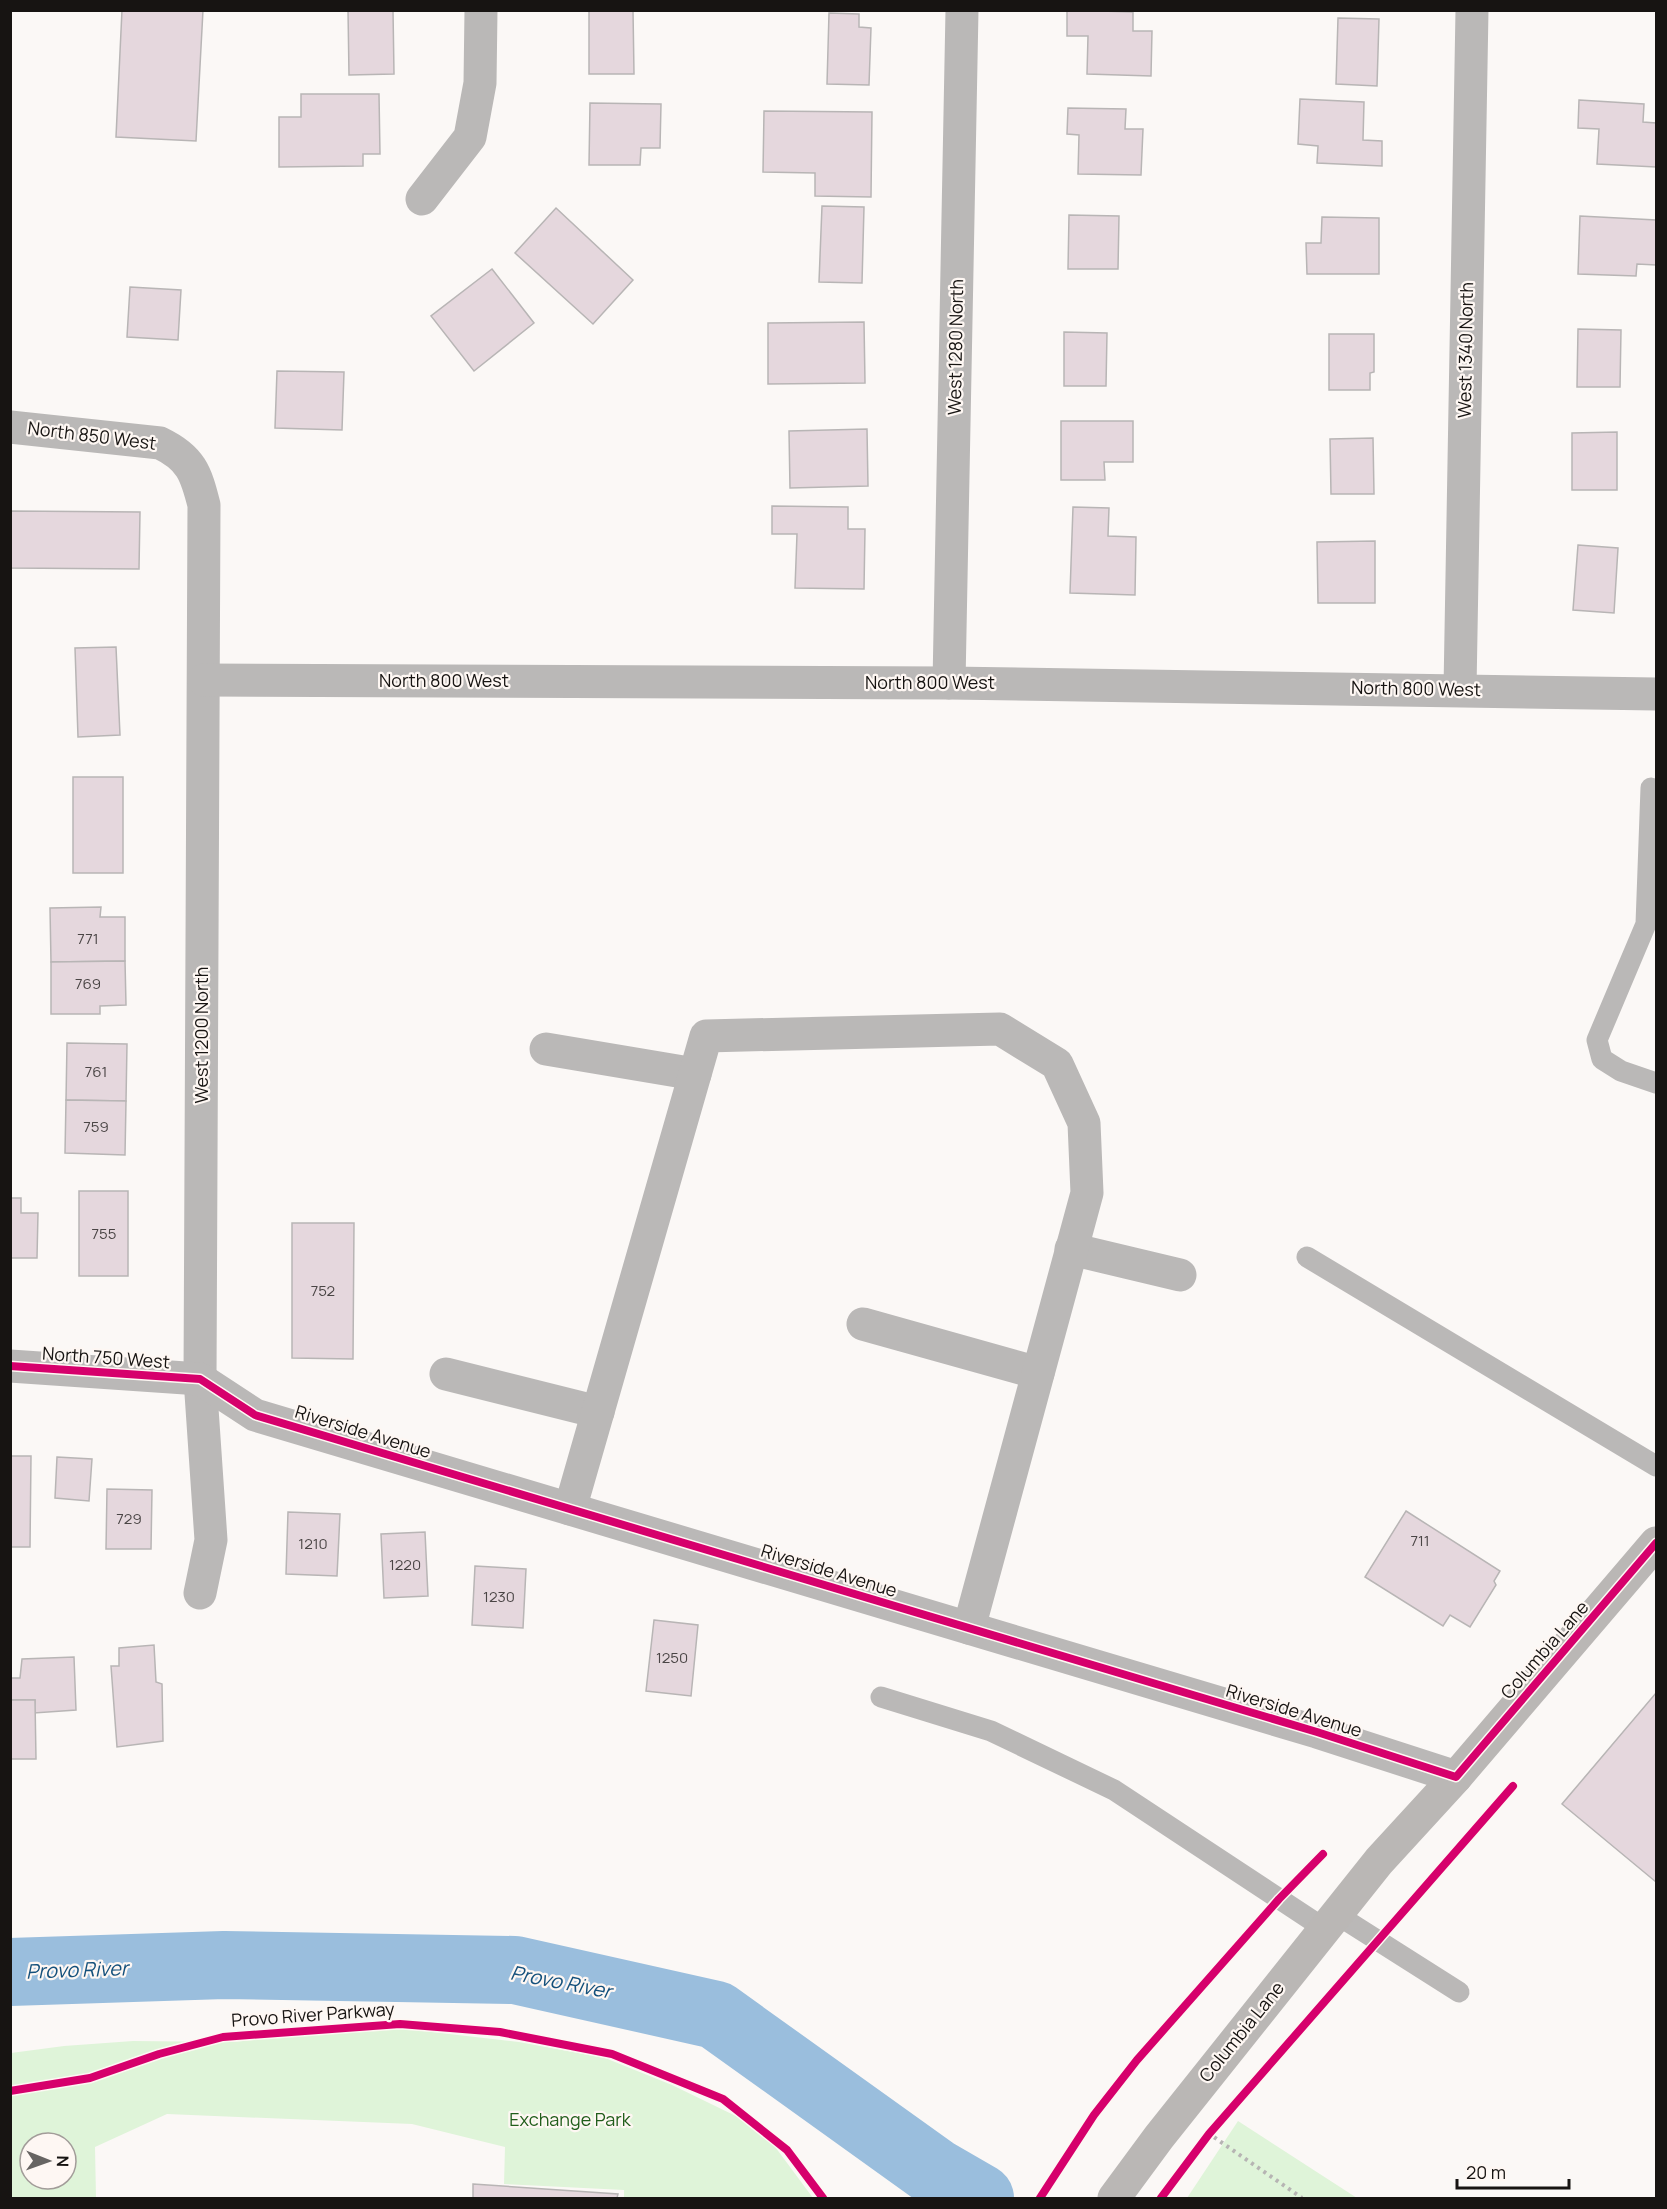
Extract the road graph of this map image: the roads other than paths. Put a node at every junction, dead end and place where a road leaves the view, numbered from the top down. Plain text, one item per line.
1 (481, 10) edge
2 (962, 10) edge
3 (1472, 10) edge
4 (422, 199) dead end
5 (10, 427) edge
6 (196, 476) joint
7 (204, 680) junction
8 (949, 683) junction
9 (1460, 689) junction
10 (1656, 694) edge
11 (1651, 788) dead end
12 (546, 1049) dead end
13 (695, 1074) junction
14 (1656, 1083) edge
15 (1071, 1249) junction
16 (1307, 1257) dead end
17 (1180, 1275) dead end
18 (863, 1324) dead end
19 (10, 1366) edge
20 (1038, 1373) junction
21 (446, 1374) dead end
22 (200, 1379) junction
23 (598, 1412) junction
24 (1656, 1466) edge
25 (570, 1509) junction
26 (1656, 1543) edge
27 (200, 1593) dead end
28 (969, 1628) junction
29 (882, 1697) dead end
30 (1456, 1777) junction
31 (1330, 1922) junction
32 (1459, 1992) dead end
33 (1114, 2199) edge

1 - 4 street
2 - 8 street, West 1280 North
3 - 9 street, West 1340 North
5 - 6 street, North 850 West
6 - 7 street, West 1200 North
7 - 8 street, North 800 West
7 - 22 street, West 1200 North
8 - 9 street, North 800 West
9 - 10 street, North 800 West
11 - 14 lane
12 - 13 street
13 - 15 street
13 - 23 street
15 - 17 street
15 - 20 street
16 - 24 lane
18 - 20 street
19 - 22 street, North 750 West
20 - 28 street
21 - 23 street
22 - 25 street, Riverside Avenue
22 - 27 street, West 1200 North
23 - 25 street
25 - 28 street, Riverside Avenue
26 - 30 main road, Columbia Lane
28 - 30 street, Riverside Avenue
29 - 31 lane
30 - 31 main road, Columbia Lane
31 - 32 lane
31 - 33 main road, Columbia Lane

